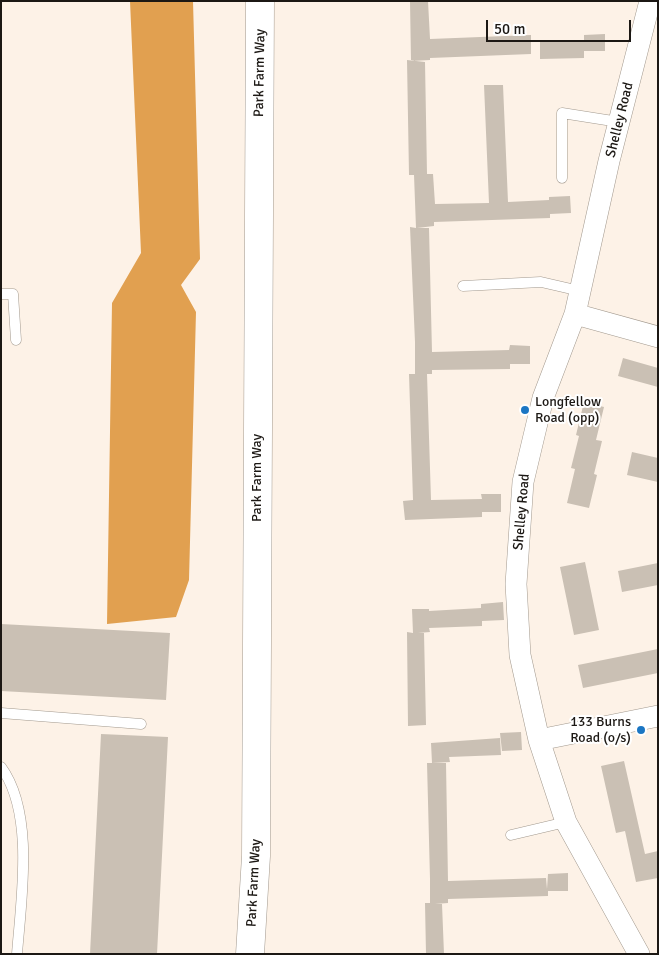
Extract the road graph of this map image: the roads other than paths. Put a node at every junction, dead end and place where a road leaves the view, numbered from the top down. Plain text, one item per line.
1 (260, 1) edge
2 (650, 1) edge
3 (619, 122) junction
4 (562, 178) dead end
5 (463, 286) dead end
6 (580, 292) junction
7 (1, 294) edge
8 (575, 314) junction
9 (658, 337) edge
10 (16, 340) dead end
11 (1, 713) edge
12 (658, 716) edge
13 (140, 724) dead end
14 (539, 740) junction
15 (1, 767) edge
16 (566, 822) junction
17 (511, 835) dead end
18 (17, 954) edge
19 (250, 954) edge
20 (639, 954) edge

1 - 19 highway, Park Farm Way
2 - 3 street, Shelley Road
3 - 4 lane
3 - 6 street, Shelley Road
5 - 6 lane
6 - 8 street, Shelley Road
7 - 10 lane
8 - 9 street
8 - 14 street, Shelley Road
11 - 13 lane
12 - 14 street
14 - 16 street, Shelley Road
15 - 18 lane
16 - 17 lane
16 - 20 street, Shelley Road

